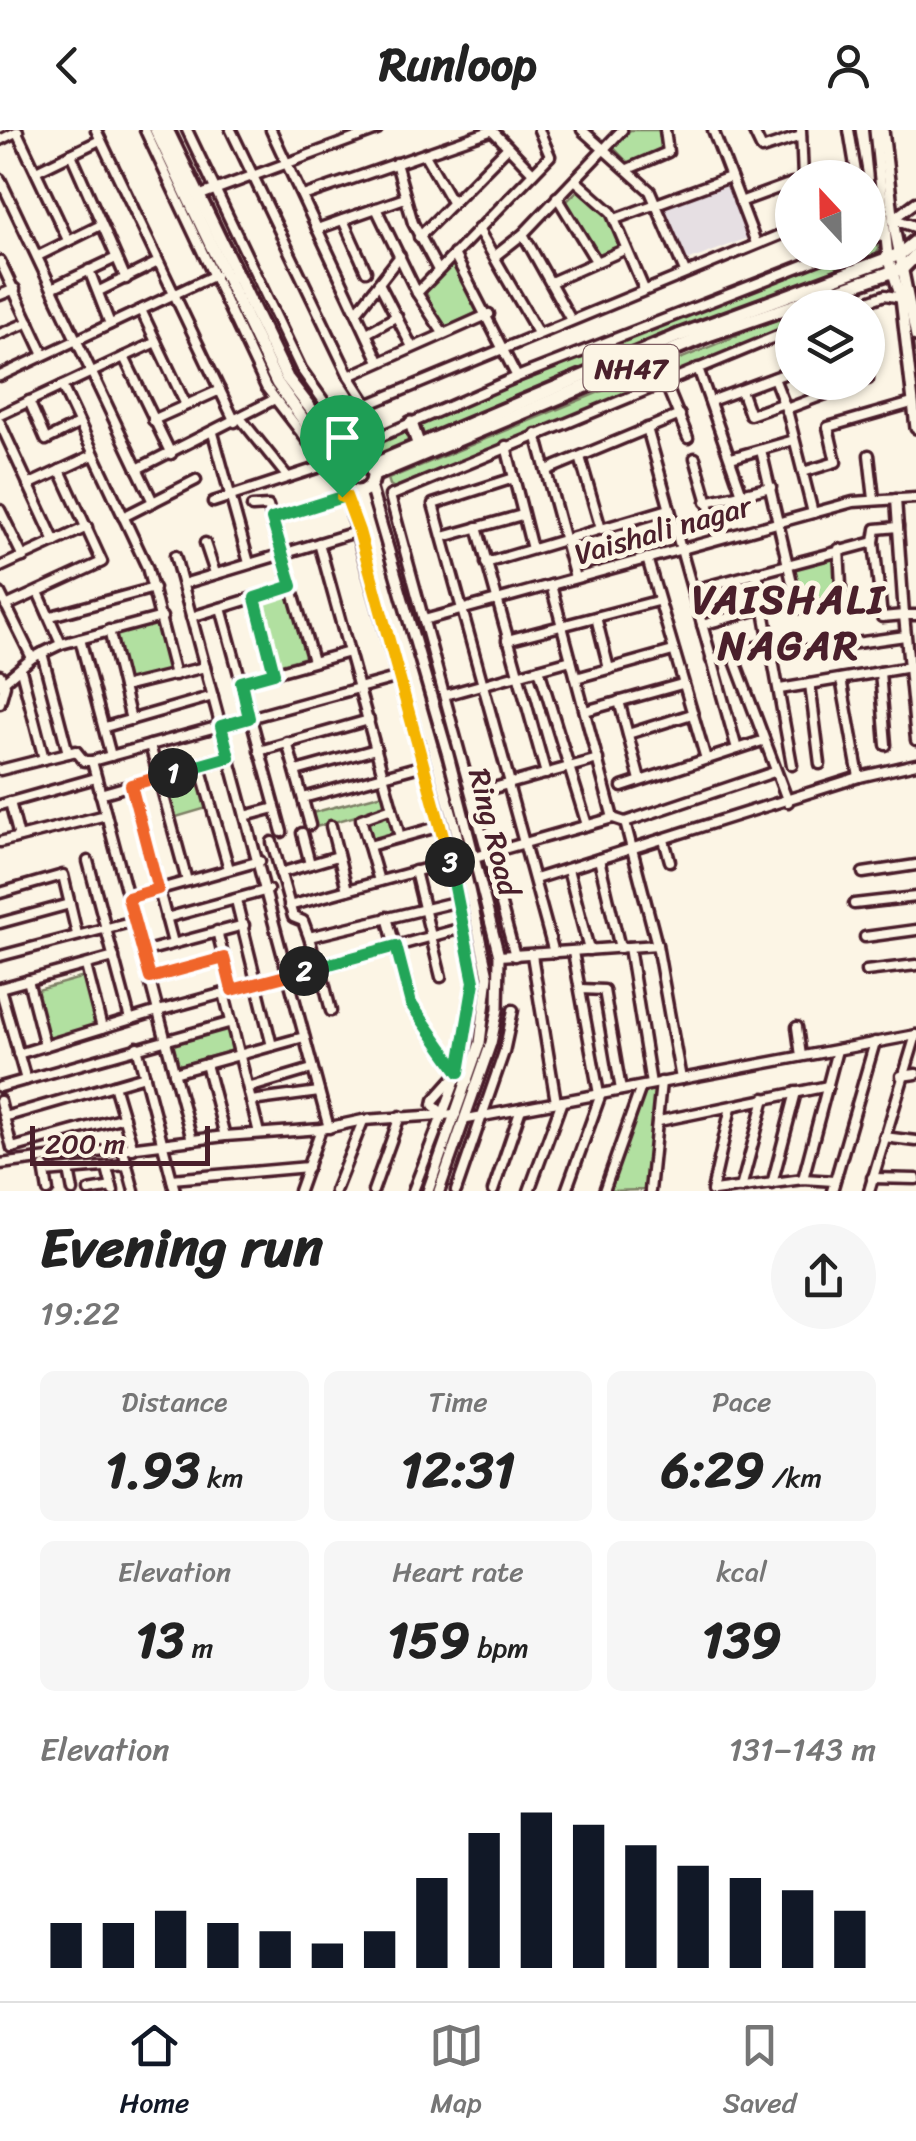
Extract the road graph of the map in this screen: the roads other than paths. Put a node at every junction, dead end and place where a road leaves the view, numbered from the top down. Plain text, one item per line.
1 (96, 130) edge
2 (144, 130) edge
3 (156, 130) edge
4 (167, 130) edge
5 (187, 130) edge
6 (231, 130) edge
7 (271, 130) edge
8 (377, 130) edge
9 (492, 130) edge
10 (540, 130) edge
11 (582, 130) edge
12 (622, 130) edge
13 (664, 130) edge
14 (712, 130) edge
15 (754, 130) edge
16 (849, 130) edge
17 (875, 130) edge
18 (884, 130) edge
19 (18, 131) edge
20 (801, 133) edge
21 (0, 140) edge
22 (100, 140) junction
23 (508, 147) junction
24 (603, 149) junction
25 (71, 154) junction
26 (425, 155) junction
27 (802, 160) edge
28 (853, 160) edge
29 (878, 160) edge
30 (286, 162) junction
31 (396, 163) junction
32 (628, 169) junction
33 (36, 171) junction
34 (533, 173) junction
35 (253, 175) junction
36 (730, 177) junction
37 (575, 180) junction
38 (1, 182) edge
39 (216, 189) junction
40 (775, 189) edge
41 (304, 196) junction
42 (189, 197) junction
43 (406, 198) junction
44 (557, 198) junction
45 (452, 202) junction
46 (740, 202) junction
47 (916, 202) edge
48 (656, 205) junction
49 (376, 208) junction
50 (893, 218) junction
51 (615, 219) junction
52 (343, 220) junction
53 (101, 225) junction
54 (885, 225) edge
55 (916, 227) edge
56 (317, 228) junction
57 (478, 229) junction
58 (522, 234) junction
59 (886, 234) joint
60 (419, 237) junction
61 (775, 237) edge
62 (68, 240) junction
63 (916, 241) edge
64 (756, 244) junction
65 (626, 249) junction
66 (454, 254) junction
67 (916, 255) edge
68 (38, 256) junction
69 (400, 256) junction
70 (495, 256) junction
71 (116, 258) junction
72 (0, 260) edge
73 (596, 261) junction
74 (158, 262) junction
75 (896, 263) junction
76 (89, 270) junction
77 (438, 270) junction
78 (791, 270) edge
79 (366, 271) dead end
80 (685, 272) junction
81 (215, 275) junction
82 (126, 279) junction
83 (552, 282) junction
84 (379, 283) junction
85 (54, 287) junction
86 (14, 289) junction
87 (644, 290) junction
88 (99, 291) junction
89 (416, 292) junction
90 (174, 295) junction
91 (885, 295) edge
92 (0, 296) edge
93 (901, 298) junction
94 (914, 304) edge
95 (142, 310) junction
96 (358, 310) junction
97 (489, 314) junction
98 (397, 316) junction
99 (571, 320) junction
100 (29, 322) junction
101 (110, 324) junction
102 (368, 333) junction
103 (443, 333) junction
104 (538, 333) junction
105 (0, 334) edge
106 (916, 336) edge
107 (775, 337) edge
108 (77, 340) junction
109 (156, 342) junction
110 (411, 345) junction
111 (503, 345) junction
112 (43, 353) junction
113 (124, 356) junction
114 (378, 359) junction
115 (698, 368) junction
116 (93, 371) junction
117 (0, 376) edge
118 (349, 376) junction
119 (518, 377) junction
120 (774, 378) joint
121 (665, 382) junction
122 (62, 386) junction
123 (220, 390) junction
124 (741, 390) junction
125 (322, 399) junction
126 (273, 400) junction
127 (803, 400) edge
128 (711, 401) junction
129 (29, 402) junction
130 (912, 403) junction
131 (367, 404) junction
132 (186, 405) junction
133 (785, 406) junction
134 (310, 409) junction
135 (0, 415) edge
136 (680, 416) junction
137 (335, 418) junction
138 (154, 420) junction
139 (238, 420) junction
140 (412, 423) junction
141 (0, 424) edge
142 (78, 424) junction
143 (647, 428) junction
144 (916, 428) edge
145 (214, 433) junction
146 (536, 434) junction
147 (688, 438) dead end
148 (794, 440) junction
149 (420, 446) junction
150 (506, 446) junction
151 (761, 450) junction
152 (171, 454) junction
153 (94, 455) junction
154 (868, 455) dead end
155 (580, 457) junction
156 (696, 458) dead end
157 (731, 458) junction
158 (351, 461) junction
159 (334, 466) junction
160 (137, 469) junction
161 (60, 470) junction
162 (547, 470) junction
163 (803, 472) junction
164 (286, 475) junction
165 (514, 478) junction
166 (196, 480) dead end
167 (362, 484) junction
168 (28, 485) junction
169 (771, 487) junction
170 (742, 494) junction
171 (230, 495) junction
172 (896, 498) junction
173 (916, 498) edge
174 (874, 499) junction
175 (153, 502) junction
176 (212, 502) dead end
177 (706, 502) junction
178 (252, 506) dead end
179 (669, 508) junction
180 (0, 510) edge
181 (813, 513) junction
182 (522, 515) junction
183 (123, 517) junction
184 (272, 519) junction
185 (778, 522) junction
186 (87, 527) junction
187 (477, 527) junction
188 (898, 527) junction
189 (601, 529) junction
190 (359, 531) junction
191 (443, 537) junction
192 (718, 537) junction
193 (565, 539) junction
194 (55, 542) junction
195 (874, 542) junction
196 (205, 543) dead end
197 (319, 543) junction
198 (681, 548) junction
199 (839, 548) junction
200 (532, 549) junction
201 (283, 553) junction
202 (175, 556) dead end
203 (22, 557) junction
204 (647, 558) junction
205 (250, 563) junction
206 (486, 563) junction
207 (788, 563) junction
208 (0, 567) edge
209 (756, 572) junction
210 (215, 573) junction
211 (575, 578) junction
212 (182, 584) junction
213 (551, 585) junction
214 (292, 586) junction
215 (154, 588) junction
216 (692, 590) junction
217 (0, 592) edge
218 (38, 592) junction
219 (255, 598) junction
220 (495, 600) junction
221 (658, 601) junction
222 (6, 606) junction
223 (221, 608) junction
224 (764, 608) junction
225 (463, 610) junction
226 (916, 614) edge
227 (904, 615) junction
228 (51, 616) junction
229 (162, 617) junction
230 (191, 617) junction
231 (596, 617) junction
232 (424, 620) junction
233 (562, 626) junction
234 (702, 626) junction
235 (109, 630) junction
236 (904, 636) junction
237 (80, 639) junction
238 (507, 640) junction
239 (770, 643) junction
240 (61, 644) junction
241 (348, 652) junction
242 (673, 652) junction
243 (42, 653) junction
244 (732, 653) junction
245 (772, 655) junction
246 (32, 658) junction
247 (571, 660) junction
248 (711, 660) junction
249 (314, 662) junction
250 (912, 667) edge
251 (205, 668) junction
252 (539, 669) junction
253 (608, 669) junction
254 (21, 670) junction
255 (880, 672) junction
256 (274, 673) junction
257 (0, 675) edge
258 (175, 675) junction
259 (517, 675) junction
260 (399, 677) junction
261 (576, 678) junction
262 (841, 678) junction
263 (241, 682) junction
264 (484, 684) junction
265 (682, 684) junction
266 (810, 684) junction
267 (2, 685) edge
268 (123, 687) junction
269 (360, 688) junction
270 (780, 689) junction
271 (444, 695) junction
272 (213, 696) junction
273 (619, 701) junction
274 (0, 703) edge
275 (585, 711) junction
276 (692, 714) junction
277 (249, 718) junction
278 (131, 720) junction
279 (369, 720) junction
280 (221, 726) junction
281 (105, 727) junction
282 (628, 734) junction
283 (916, 740) edge
284 (762, 741) junction
285 (287, 742) junction
286 (150, 745) junction
287 (886, 745) dead end
288 (376, 749) junction
289 (737, 749) junction
290 (259, 751) junction
291 (68, 753) junction
292 (111, 756) junction
293 (229, 757) junction
294 (44, 759) junction
295 (598, 759) junction
296 (706, 759) junction
297 (92, 761) junction
298 (820, 764) dead end
299 (916, 764) edge
300 (424, 765) junction
301 (792, 765) dead end
302 (200, 766) junction
303 (566, 768) junction
304 (0, 770) edge
305 (296, 771) junction
306 (774, 772) junction
307 (546, 774) junction
308 (383, 775) junction
309 (859, 777) junction
310 (96, 778) junction
311 (158, 778) junction
312 (640, 780) junction
313 (131, 785) junction
314 (510, 786) junction
315 (622, 786) dead end
316 (100, 794) junction
317 (472, 794) junction
318 (303, 798) junction
319 (10, 802) junction
320 (788, 802) junction
321 (0, 805) edge
322 (275, 808) junction
323 (392, 808) junction
324 (106, 815) junction
325 (246, 816) junction
326 (613, 818) junction
327 (625, 822) junction
328 (310, 825) dead end
329 (586, 825) junction
330 (331, 826) dead end
331 (442, 826) junction
332 (282, 832) dead end
333 (302, 834) dead end
334 (19, 837) junction
335 (400, 837) junction
336 (664, 840) junction
337 (0, 842) edge
338 (272, 842) dead end
339 (525, 844) junction
340 (369, 846) junction
341 (632, 850) junction
342 (487, 854) junction
343 (338, 856) junction
344 (475, 858) junction
345 (600, 859) junction
346 (88, 861) dead end
347 (260, 862) junction
348 (450, 862) junction
349 (670, 862) dead end
350 (310, 864) junction
351 (916, 865) edge
352 (229, 869) junction
353 (568, 869) junction
354 (415, 871) junction
355 (280, 873) junction
356 (863, 873) dead end
357 (535, 879) junction
358 (187, 881) junction
359 (379, 881) junction
360 (158, 889) junction
361 (268, 890) junction
362 (347, 890) junction
363 (0, 894) edge
364 (916, 897) edge
365 (128, 898) junction
366 (236, 900) junction
367 (459, 900) junction
368 (70, 904) junction
369 (854, 904) dead end
370 (290, 907) junction
371 (424, 909) junction
372 (274, 914) junction
373 (387, 917) junction
374 (166, 918) junction
375 (134, 922) junction
376 (0, 923) edge
377 (478, 924) junction
378 (244, 925) junction
379 (465, 927) junction
380 (107, 928) junction
381 (916, 930) edge
382 (217, 931) junction
383 (77, 934) junction
384 (431, 936) junction
385 (309, 937) junction
386 (864, 937) dead end
387 (172, 943) junction
388 (657, 944) junction
389 (396, 946) junction
390 (625, 947) junction
391 (589, 950) junction
392 (142, 952) junction
393 (574, 952) junction
394 (554, 953) junction
395 (532, 955) junction
396 (0, 956) edge
397 (499, 956) junction
398 (516, 956) junction
399 (114, 957) junction
400 (224, 958) junction
401 (916, 965) edge
402 (86, 966) junction
403 (318, 967) junction
404 (866, 971) dead end
405 (290, 974) junction
406 (441, 977) dead end
407 (150, 978) junction
408 (28, 980) junction
409 (257, 984) junction
410 (581, 989) junction
411 (228, 992) junction
412 (513, 1010) dead end
413 (158, 1011) junction
414 (331, 1012) dead end
415 (130, 1019) junction
416 (232, 1022) junction
417 (796, 1027) dead end
418 (102, 1028) junction
419 (304, 1037) junction
420 (165, 1038) junction
421 (876, 1042) junction
422 (46, 1046) junction
423 (272, 1046) junction
424 (137, 1047) junction
425 (837, 1050) junction
426 (18, 1054) junction
427 (239, 1055) junction
428 (801, 1056) junction
429 (206, 1064) junction
430 (312, 1070) junction
431 (459, 1072) junction
432 (174, 1073) junction
433 (916, 1074) edge
434 (145, 1076) junction
435 (901, 1076) junction
436 (680, 1079) junction
437 (26, 1080) junction
438 (473, 1082) junction
439 (656, 1083) junction
440 (114, 1085) junction
441 (641, 1086) junction
442 (828, 1086) junction
443 (0, 1088) edge
444 (248, 1088) junction
445 (620, 1090) junction
446 (319, 1092) junction
447 (796, 1092) junction
448 (600, 1094) junction
449 (765, 1098) junction
450 (251, 1100) junction
451 (0, 1101) edge
452 (559, 1101) junction
453 (731, 1107) junction
454 (520, 1109) junction
455 (443, 1114) junction
456 (456, 1114) junction
457 (400, 1116) junction
458 (482, 1116) junction
459 (4, 1117) junction
460 (124, 1117) junction
461 (468, 1119) junction
462 (363, 1120) junction
463 (659, 1122) junction
464 (325, 1129) junction
465 (258, 1134) junction
466 (225, 1136) junction
467 (884, 1138) junction
468 (192, 1140) junction
469 (916, 1141) edge
470 (165, 1143) junction
471 (12, 1148) junction
472 (128, 1149) junction
473 (43, 1158) junction
474 (16, 1162) junction
475 (0, 1164) edge
476 (127, 1166) junction
477 (308, 1167) junction
478 (107, 1168) junction
479 (70, 1170) junction
480 (45, 1172) junction
481 (872, 1178) junction
482 (172, 1179) junction
483 (803, 1179) junction
484 (916, 1179) edge
485 (772, 1184) junction
486 (834, 1186) edge
487 (741, 1188) edge
488 (112, 1189) edge
489 (48, 1191) edge
490 (73, 1191) edge
491 (89, 1191) edge
492 (134, 1191) edge
493 (175, 1191) edge
494 (299, 1191) edge
495 (335, 1191) edge
496 (373, 1191) edge
497 (413, 1191) edge
498 (428, 1191) edge
499 (439, 1191) edge
500 (456, 1191) edge
501 (492, 1191) edge
502 (530, 1191) edge
503 (566, 1191) edge
504 (604, 1191) edge
505 (650, 1191) edge
506 (713, 1191) edge
507 (869, 1191) edge

1 - 22 street
2 - 42 street
3 - 42 highway
4 - 42 highway
5 - 39 street
6 - 35 street
7 - 30 street
8 - 30 street
9 - 23 street
9 - 26 street
10 - 34 street
11 - 24 street
12 - 24 street
13 - 32 street
14 - 36 street
15 - 20 street
16 - 28 street
17 - 29 main road
18 - 50 main road
19 - 21 street
19 - 33 street
20 - 27 street
22 - 25 street
22 - 74 street
23 - 34 street
23 - 45 street
24 - 32 street
24 - 37 street
25 - 33 street
25 - 53 street
26 - 31 street
26 - 45 street
30 - 35 street
30 - 41 street
31 - 41 street
31 - 43 street
32 - 48 street
33 - 62 street
34 - 57 street
35 - 39 street
35 - 118 street
36 - 46 street
36 - 48 street
37 - 44 street
37 - 51 street
38 - 68 street
39 - 42 street
39 - 125 street
40 - 46 street
41 - 56 street
42 - 81 street
42 - 134 highway
42 - 159 highway
43 - 49 street
43 - 60 street
44 - 58 street
44 - 73 street
45 - 60 street
46 - 64 street
47 - 50 street
48 - 51 street
48 - 80 street
49 - 52 street
49 - 69 street
50 - 55 main road
50 - 75 main road
51 - 65 street
52 - 56 street
52 - 79 street
53 - 62 street
53 - 71 street
54 - 59 main road
56 - 96 street
57 - 66 street
57 - 70 street
58 - 70 street
58 - 83 street
59 - 75 main road
60 - 77 street
61 - 64 street
62 - 68 street
63 - 75 highway, NH47
64 - 80 street
65 - 73 street
65 - 87 street
66 - 77 street
66 - 97 street
67 - 75 highway
68 - 85 street
69 - 84 street
69 - 89 street
70 - 104 street
71 - 76 street
71 - 82 street
72 - 86 street
73 - 83 street
74 - 82 street
74 - 90 street
75 - 93 main road
75 - 94 main road
75 - 149 highway
75 - 167 highway, NH47
76 - 85 street
76 - 88 street
77 - 89 street
78 - 119 street
80 - 87 street
81 - 90 street
81 - 126 street
82 - 88 street
83 - 99 street
84 - 96 street
84 - 98 street
85 - 108 street
86 - 92 street
86 - 100 street
87 - 99 street
88 - 101 street
89 - 103 street
90 - 95 street
90 - 123 street
91 - 93 street
93 - 130 main road
94 - 106 main road
95 - 101 street
95 - 109 street
96 - 102 street
97 - 103 street
97 - 111 street
98 - 102 street
98 - 110 street
99 - 104 street
100 - 105 street
100 - 112 street
101 - 108 street
102 - 114 street
103 - 110 street
104 - 111 street
107 - 115 street
108 - 112 street
108 - 116 street
109 - 113 street
109 - 132 street
110 - 114 street
111 - 119 street
111 - 131 street
112 - 117 street
113 - 116 street
113 - 138 street
114 - 118 street
115 - 121 street
115 - 128 street
116 - 122 street
116 - 160 street
118 - 131 street
119 - 140 street
120 - 124 street
120 - 133 street
121 - 136 street
121 - 146 street
122 - 129 street
122 - 142 street
123 - 132 street
123 - 139 street
124 - 128 street
124 - 133 street
125 - 134 highway
125 - 137 street
126 - 139 street
126 - 159 street
127 - 133 street
128 - 157 street
129 - 135 street
129 - 142 street
130 - 144 main road
130 - 163 street
131 - 137 street
132 - 138 street
133 - 148 street
134 - 158 highway
136 - 143 street
136 - 147 street
137 - 140 street
138 - 152 street
139 - 145 street
139 - 164 street
140 - 149 highway
141 - 168 street
142 - 153 street
143 - 155 street
143 - 179 street
145 - 152 street
145 - 171 street
146 - 150 street
146 - 162 street
148 - 151 street
148 - 163 street
149 - 167 highway
150 - 165 street
150 - 232 street
151 - 157 street
151 - 169 street
152 - 160 street
153 - 161 street
153 - 183 street
154 - 174 street
155 - 162 street
155 - 189 street
156 - 177 street
157 - 170 street
158 - 159 highway
158 - 167 highway
159 - 164 street
159 - 167 highway
160 - 175 street
161 - 168 street
161 - 186 street
162 - 193 street
163 - 181 street
164 - 171 street
165 - 182 street
165 - 191 street
166 - 175 street
167 - 184 street
167 - 190 street
167 - 344 main road, Ring Road
167 - 377 main road, Ring Road
168 - 194 street
169 - 170 street
169 - 185 street
170 - 177 street
171 - 176 street
171 - 205 street
172 - 173 street, Vaishali nagar
172 - 174 street, Vaishali nagar
172 - 188 street
174 - 181 street, Vaishali nagar
175 - 183 street
177 - 192 street
178 - 184 street
179 - 189 street
179 - 198 street
180 - 203 street
181 - 185 street, Vaishali nagar
182 - 187 street
182 - 200 street
183 - 215 street
184 - 201 street
185 - 192 street, Vaishali nagar
185 - 207 street
186 - 194 street
186 - 218 street
187 - 191 street
187 - 206 street
188 - 195 street
188 - 227 street
189 - 193 street
190 - 197 street
190 - 260 street
191 - 225 street
192 - 198 street, Vaishali nagar
193 - 200 street
193 - 211 street
194 - 203 street
195 - 199 street
195 - 227 street
196 - 210 street
197 - 201 street
197 - 241 street
198 - 204 street, Vaishali nagar
198 - 216 street
199 - 207 street
199 - 207 street
200 - 206 street
201 - 205 street
201 - 214 street
202 - 212 street
203 - 208 street
204 - 211 street, Vaishali nagar
204 - 221 street
205 - 210 street
206 - 220 street
207 - 209 street
209 - 216 street
209 - 224 street
210 - 212 street
211 - 213 street, Vaishali nagar
212 - 230 street
213 - 220 street, Vaishali nagar
213 - 233 street
214 - 219 street
214 - 249 street
215 - 228 street
215 - 229 street
216 - 234 street
217 - 222 street
218 - 222 street
218 - 228 street
219 - 223 street
219 - 256 street
220 - 225 street, Vaishali nagar
220 - 238 street
221 - 231 street
221 - 242 street
222 - 246 street
223 - 230 street
223 - 263 street
224 - 234 street
224 - 239 street
225 - 232 street, Vaishali nagar
225 - 264 street
226 - 227 street
227 - 236 street
228 - 240 street
229 - 235 street
229 - 258 street
230 - 251 street
231 - 233 street
231 - 253 street
232 - 271 street
233 - 238 street
233 - 247 street
234 - 248 street
235 - 237 street
235 - 268 street
236 - 245 street
236 - 250 street
237 - 240 street
237 - 281 street
238 - 259 street
239 - 244 street
239 - 245 street
240 - 243 street
241 - 249 street
241 - 269 street
242 - 253 street
242 - 265 street
243 - 246 street
243 - 291 street
244 - 248 street
244 - 284 street
245 - 270 street
246 - 254 street
247 - 252 street
247 - 261 street
248 - 289 street
249 - 256 street
250 - 255 street
250 - 283 street
251 - 258 street
251 - 272 street
252 - 259 street
252 - 303 street
253 - 261 street
254 - 267 street
254 - 294 street
255 - 262 street
255 - 287 street
256 - 263 street
257 - 267 street
258 - 268 street
259 - 264 street
259 - 307 street
260 - 269 street
260 - 300 street
261 - 275 street
262 - 266 street
262 - 309 street
263 - 277 street
264 - 271 street
264 - 314 street
265 - 273 street
265 - 276 street
266 - 270 street
266 - 298 street
267 - 274 street
268 - 278 street
269 - 277 street
269 - 279 street
270 - 301 street
271 - 317 street
272 - 278 street
272 - 280 street
273 - 275 street
273 - 282 street
275 - 295 street
276 - 282 street
276 - 296 street
277 - 280 street
277 - 290 street
278 - 281 street
279 - 285 street
279 - 288 street
280 - 286 street
280 - 293 street
281 - 292 street
282 - 312 street
284 - 289 street
284 - 306 street
285 - 290 street
285 - 305 street
286 - 292 street
286 - 311 street
288 - 305 street
288 - 308 street
289 - 296 street
290 - 322 street
291 - 294 street
291 - 297 street
292 - 297 street
293 - 302 street
293 - 325 street
294 - 304 street
295 - 303 street
295 - 326 street
296 - 312 street
297 - 310 street
299 - 309 street
300 - 308 street
300 - 331 street
302 - 311 street
302 - 352 street
303 - 307 street
303 - 329 street
305 - 318 street
306 - 320 street
306 - 327 street
307 - 314 street
308 - 318 street
308 - 323 street
309 - 320 street
310 - 316 street
310 - 319 street
311 - 313 street
311 - 358 street
312 - 315 street
313 - 316 street
313 - 360 street
314 - 317 street
314 - 339 street
316 - 324 street
317 - 342 street
318 - 328 street
319 - 321 street
319 - 334 street
320 - 336 street
322 - 325 street
322 - 332 street
323 - 335 street
323 - 340 street
324 - 334 street
324 - 365 street
325 - 347 street
326 - 327 street
326 - 329 street
327 - 341 street
329 - 339 street
330 - 343 street
331 - 335 street
331 - 348 street
333 - 350 street
334 - 337 street
335 - 340 street
336 - 341 street
336 - 349 street
338 - 355 street
339 - 342 street
339 - 357 street
340 - 359 street
341 - 345 street
341 - 388 street
342 - 344 street
342 - 398 street
343 - 350 street
343 - 362 street
344 - 397 main road, Ring Road
345 - 353 street
345 - 390 street
346 - 380 street
347 - 352 street
347 - 361 street
348 - 354 street
348 - 367 street
350 - 355 street
351 - 356 street
352 - 358 street
353 - 357 street
353 - 391 street
354 - 359 street
354 - 371 street
355 - 370 street
357 - 394 street
358 - 360 street
359 - 362 street
360 - 365 street
360 - 374 street
361 - 366 street
361 - 372 street
362 - 370 street
363 - 368 street
364 - 369 street
365 - 375 street
366 - 374 street
366 - 378 street
367 - 371 street
367 - 379 street
368 - 376 street
368 - 383 street
370 - 372 street
370 - 385 street
371 - 373 street
371 - 384 street
372 - 405 street
373 - 385 street
373 - 389 street
374 - 387 street
375 - 380 street
375 - 392 street
377 - 379 street
377 - 438 main road, Ring Road
378 - 382 street
378 - 409 street
379 - 384 street
379 - 431 street
380 - 383 street
380 - 399 street
381 - 386 street
382 - 387 street
382 - 400 street
383 - 396 street
384 - 389 street
384 - 406 street
385 - 403 street
387 - 392 street
388 - 390 street
388 - 436 street
389 - 403 street
389 - 431 street
390 - 391 street
390 - 439 street
391 - 393 street
392 - 407 street
393 - 394 street
393 - 410 street
394 - 395 street
395 - 398 street
395 - 452 street
397 - 398 street
397 - 438 main road, Ring Road
399 - 402 street
399 - 415 street
400 - 407 street
400 - 411 street
401 - 404 street
402 - 408 street
402 - 418 street
403 - 405 street
403 - 414 street
405 - 409 street
405 - 419 street
407 - 413 street
408 - 422 street
408 - 426 street
409 - 411 street
409 - 423 street
410 - 445 street
410 - 448 street
411 - 413 street
411 - 416 street
412 - 458 street
413 - 415 street
413 - 420 street
415 - 418 street
416 - 420 street
416 - 427 street
417 - 428 street
418 - 422 street
419 - 423 street
419 - 430 street
420 - 424 street
420 - 432 street
421 - 425 street
421 - 435 street
421 - 486 street
422 - 426 street
423 - 427 street
424 - 434 street
424 - 437 street
425 - 428 street
425 - 442 street
426 - 437 street
427 - 429 street
427 - 444 street
428 - 436 street
429 - 432 street
429 - 466 street
430 - 444 street
430 - 446 street
431 - 438 street
431 - 455 street
432 - 468 street
433 - 435 street
434 - 440 street
434 - 470 street
435 - 467 street
436 - 439 street
437 - 443 street
438 - 456 main road, Ring Road
438 - 461 main road, Ring Road
439 - 441 street
439 - 463 street
440 - 459 street
440 - 460 street
441 - 445 street
441 - 504 street
442 - 447 street
442 - 483 street
444 - 450 street
445 - 448 street
446 - 450 street
446 - 464 street
447 - 449 street
447 - 485 street
448 - 452 street
448 - 503 street
449 - 453 street
449 - 487 street
450 - 465 street
451 - 459 street
452 - 454 street
452 - 502 street
453 - 463 street
453 - 506 street
454 - 458 street
454 - 501 street
455 - 456 street
455 - 457 street
455 - 497 street
456 - 498 main road, Ring Road
457 - 462 street
457 - 496 street
458 - 461 street
458 - 500 street
459 - 471 street
460 - 471 street
460 - 472 street
461 - 499 main road, Ring Road
462 - 464 street
462 - 495 street
463 - 505 street
464 - 465 street
464 - 477 street
465 - 466 street
466 - 468 street
467 - 469 street
467 - 481 street
468 - 470 street
470 - 472 street
470 - 482 street
471 - 474 street
472 - 473 street
472 - 476 street
473 - 474 street
473 - 480 street
474 - 475 street
476 - 478 street
476 - 492 street
477 - 482 street
477 - 494 street
478 - 479 street
478 - 488 street
479 - 480 street
479 - 490 street
480 - 489 street
481 - 484 street
481 - 507 street
482 - 493 street
483 - 485 street
483 - 486 street
485 - 487 street
487 - 506 street
488 - 491 street

